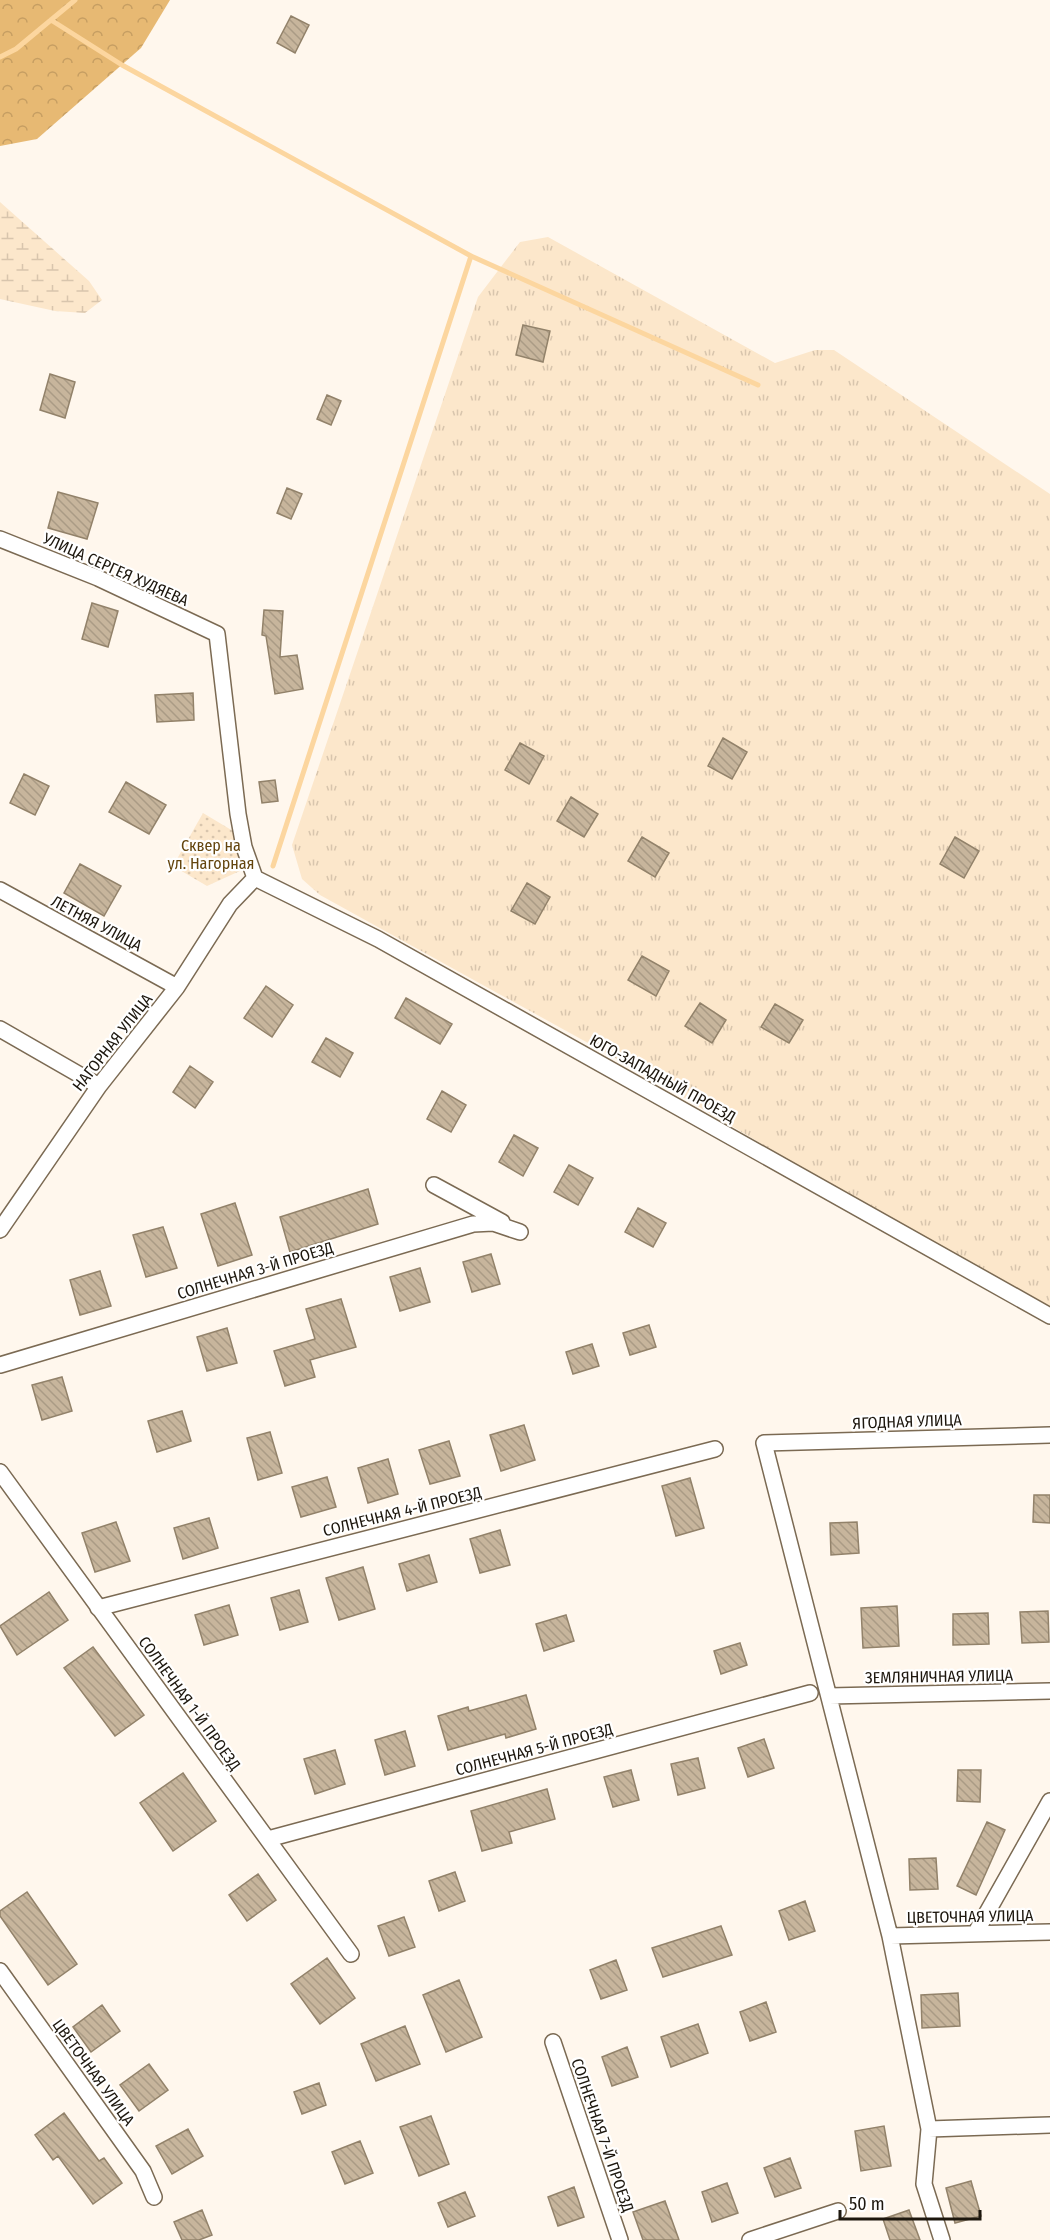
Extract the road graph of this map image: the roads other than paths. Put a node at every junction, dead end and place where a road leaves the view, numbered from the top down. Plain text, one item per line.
1 (0, 539) edge
2 (255, 878) junction
3 (0, 890) edge
4 (177, 987) junction
5 (0, 1029) edge
6 (99, 1086) junction
7 (434, 1185) dead end
8 (0, 1230) edge
9 (1050, 1316) edge
10 (0, 1365) edge
11 (1050, 1435) edge
12 (715, 1449) dead end
13 (0, 1473) edge
14 (98, 1608) junction
15 (1050, 1691) edge
16 (810, 1693) dead end
17 (829, 1696) junction
18 (1050, 1801) edge
19 (268, 1839) junction
20 (1050, 1932) edge
21 (975, 1934) junction
22 (890, 1936) junction
23 (351, 1954) dead end
24 (0, 1971) edge
25 (553, 2042) dead end
26 (1050, 2125) edge
27 (929, 2129) junction
28 (154, 2197) dead end
29 (838, 2211) dead end
30 (620, 2240) edge
31 (750, 2240) edge
32 (942, 2240) edge

1 - 2 street, УЛИЦА СЕРГЕЯ ХУДЯЕВА
2 - 4 street, НАГОРНАЯ УЛИЦА
2 - 9 street, ЮГО-ЗАПАДНЫЙ ПРОЕЗД
3 - 4 street, ЛЕТНЯЯ УЛИЦА
4 - 6 street, НАГОРНАЯ УЛИЦА
5 - 6 street
6 - 8 street, НАГОРНАЯ УЛИЦА
7 - 10 street, СОЛНЕЧНАЯ 3-Й ПРОЕЗД
11 - 17 street, ЯГОДНАЯ УЛИЦА
12 - 14 street, СОЛНЕЧНАЯ 4-Й ПРОЕЗД
13 - 14 street, СОЛНЕЧНАЯ 1-Й ПРОЕЗД
14 - 19 street, СОЛНЕЧНАЯ 1-Й ПРОЕЗД
15 - 17 street, ЗЕМЛЯНИЧНАЯ УЛИЦА
16 - 19 street, СОЛНЕЧНАЯ 5-Й ПРОЕЗД
17 - 22 street
18 - 21 street
19 - 23 street, СОЛНЕЧНАЯ 1-Й ПРОЕЗД
20 - 21 street, ЦВЕТОЧНАЯ УЛИЦА
21 - 22 street, ЦВЕТОЧНАЯ УЛИЦА
22 - 27 street
24 - 28 street, ЦВЕТОЧНАЯ УЛИЦА
25 - 30 street, СОЛНЕЧНАЯ 7-Й ПРОЕЗД
26 - 27 street
27 - 32 street
29 - 31 street

